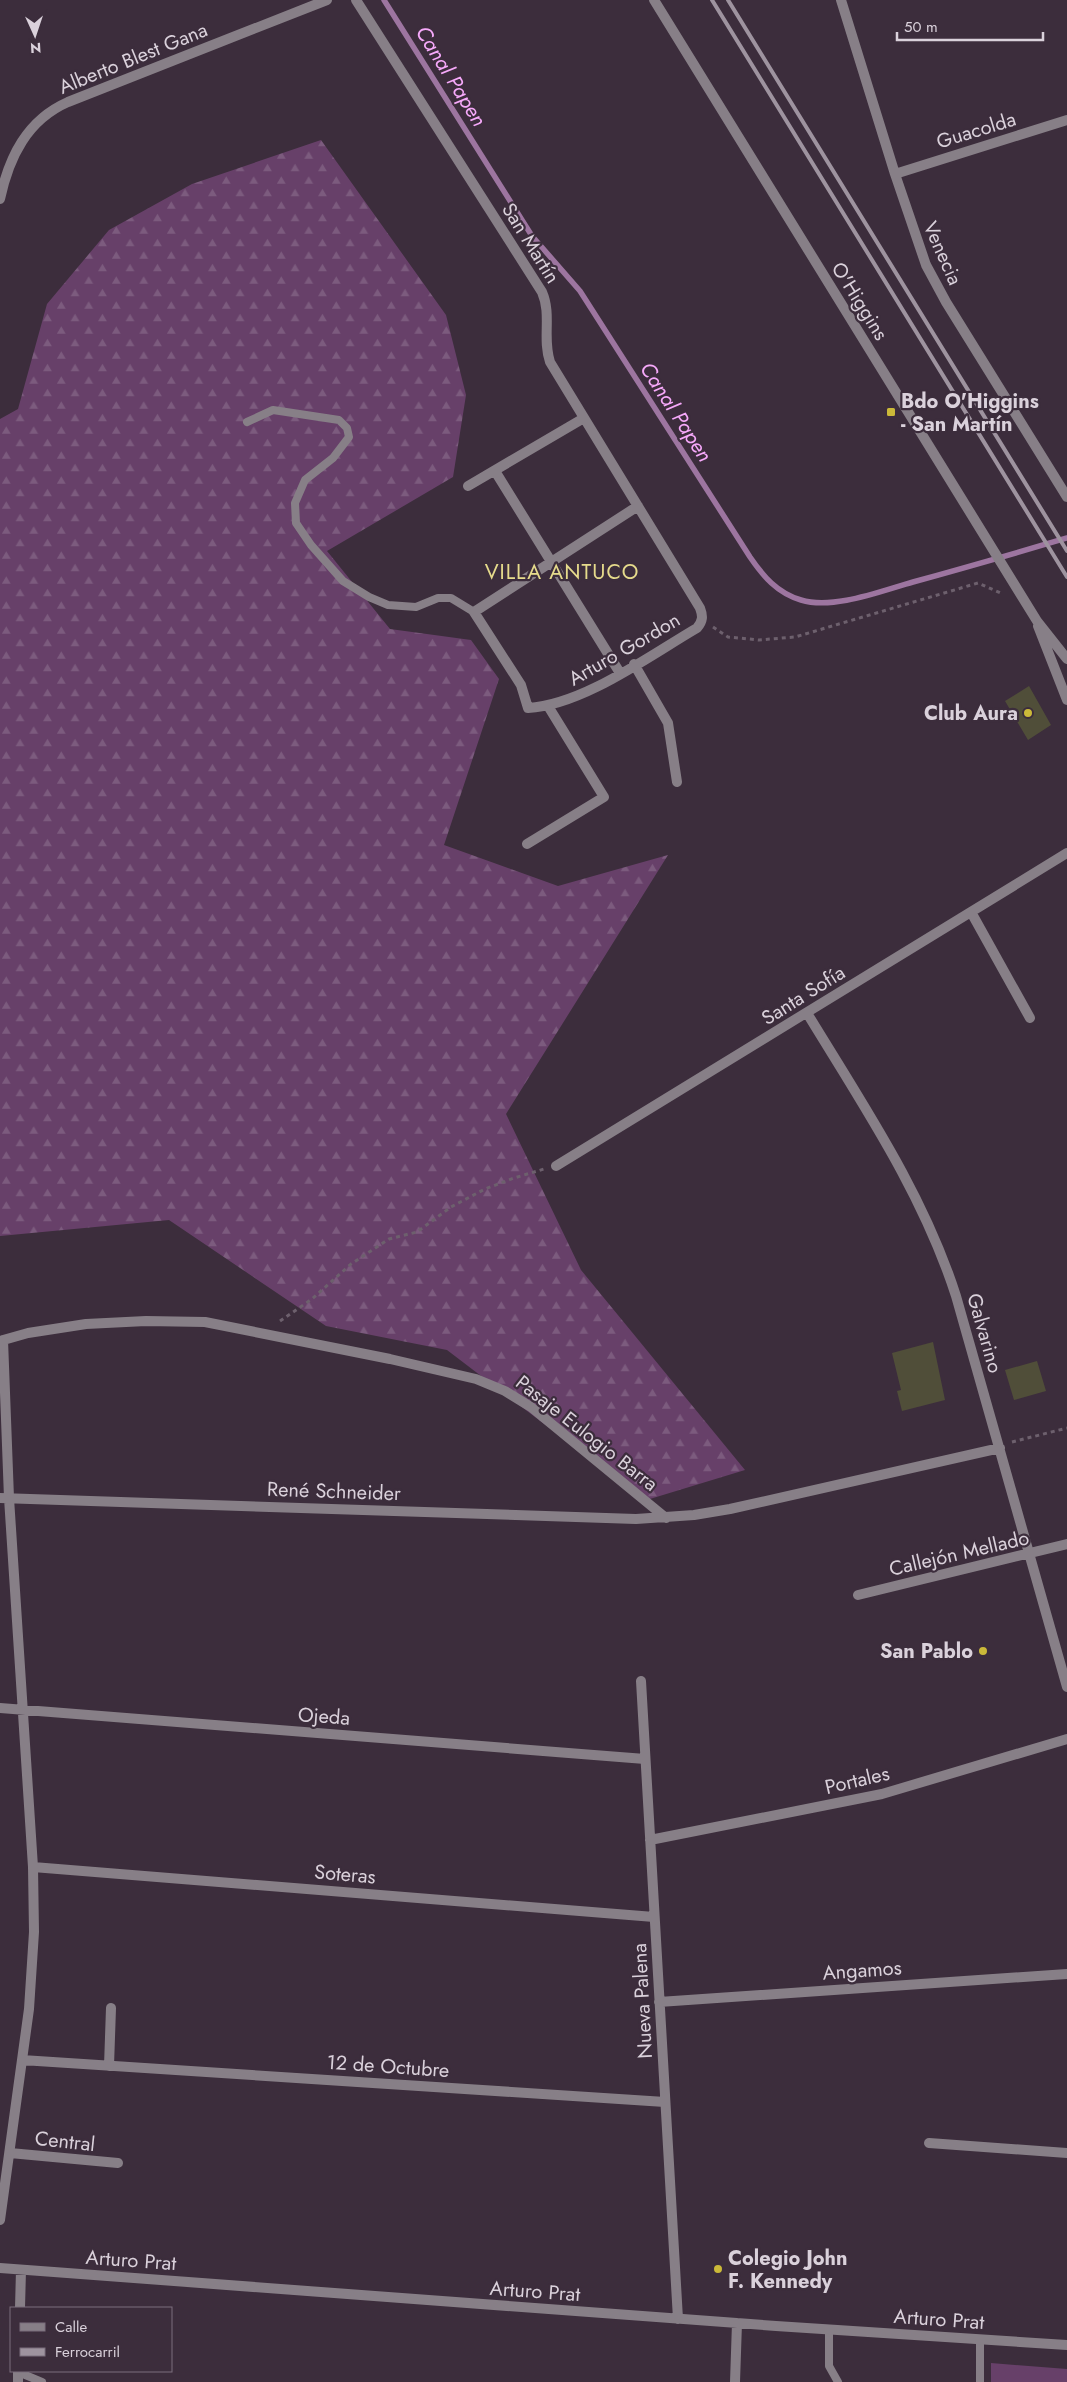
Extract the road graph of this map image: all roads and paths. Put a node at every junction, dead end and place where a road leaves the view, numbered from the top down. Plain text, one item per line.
1 (327, 0) edge
2 (356, 0) edge
3 (654, 0) edge
4 (841, 0) edge
5 (1067, 120) edge
6 (895, 174) junction
7 (0, 199) edge
8 (584, 418) junction
9 (247, 422) dead end
10 (495, 471) junction
11 (468, 486) dead end
12 (1067, 497) edge
13 (638, 506) junction
14 (551, 562) junction
15 (1018, 592) junction
16 (474, 612) junction
17 (702, 619) junction
18 (1036, 620) junction
19 (1067, 659) edge
20 (634, 664) junction
21 (620, 673) junction
22 (1067, 700) edge
23 (548, 706) junction
24 (676, 782) dead end
25 (527, 844) dead end
26 (1067, 853) edge
27 (971, 912) junction
28 (808, 1013) junction
29 (1030, 1018) dead end
30 (556, 1166) joint
31 (262, 1332) junction
32 (1, 1341) edge
33 (1067, 1428) edge
34 (1000, 1448) junction
35 (5, 1498) edge
36 (666, 1518) junction
37 (1067, 1544) edge
38 (1030, 1554) junction
39 (858, 1595) dead end
40 (641, 1681) dead end
41 (1067, 1687) edge
42 (0, 1708) edge
43 (23, 1710) junction
44 (1067, 1739) edge
45 (645, 1759) junction
46 (650, 1840) junction
47 (33, 1867) junction
48 (654, 1917) junction
49 (1067, 1974) edge
50 (659, 2002) junction
51 (111, 2008) dead end
52 (22, 2060) junction
53 (109, 2066) junction
54 (665, 2102) junction
55 (929, 2143) dead end
56 (10, 2153) junction
57 (1067, 2153) edge
58 (118, 2164) dead end
59 (0, 2220) edge
60 (0, 2268) edge
61 (21, 2270) junction
62 (20, 2307) edge
63 (678, 2319) junction
64 (737, 2323) junction
65 (829, 2330) junction
66 (980, 2340) junction
67 (1067, 2345) edge
68 (18, 2375) edge
69 (42, 2382) edge
70 (736, 2382) edge
71 (838, 2382) edge
72 (980, 2382) edge

1 - 7 street, Alberto Blest Gana
2 - 8 street, San Martín
3 - 15 street, O'Higgins
4 - 6 street, Venecia
5 - 6 street, Guacolda
6 - 12 street, Venecia
8 - 10 street
8 - 13 street, San Martín
9 - 16 lane
10 - 11 street
10 - 14 street
13 - 14 street
13 - 17 street, San Martín
14 - 16 street
14 - 21 street
15 - 17 path
15 - 18 street, O'Higgins
16 - 23 street, Arturo Gordon
17 - 20 street, Arturo Gordon
18 - 19 street, O'Higgins
18 - 22 street, O'Higgins
20 - 21 street, Arturo Gordon
20 - 24 street
21 - 23 street, Arturo Gordon
23 - 25 street
26 - 27 street, Santa Sofía
27 - 28 street, Santa Sofía
27 - 29 street
28 - 30 street, Santa Sofía
28 - 34 street, Galvarino
30 - 31 path
31 - 32 street, Pasaje Eulogio Barra
31 - 36 street, Pasaje Eulogio Barra
32 - 35 street, Central
33 - 34 path
34 - 36 street, Pasaje Eulogio Barra
34 - 38 street, Galvarino
35 - 36 street, René Schneider
35 - 43 street, Central
37 - 38 street, Callejón Mellado
38 - 39 street, Callejón Mellado
38 - 41 street, Galvarino
40 - 45 street, Nueva Palena
42 - 43 street, Ojeda
43 - 45 street, Ojeda
43 - 47 street, Central
44 - 46 street, Portales
45 - 46 street, Nueva Palena
46 - 48 street, Nueva Palena
47 - 48 street, Soteras
47 - 52 street, Central
48 - 50 street, Nueva Palena
49 - 50 street, Angamos
50 - 54 street, Nueva Palena
51 - 53 street
52 - 53 street, 12 de Octubre
52 - 56 street, Central
53 - 54 street, 12 de Octubre
54 - 63 street, Nueva Palena
55 - 57 street
56 - 58 street, Central
56 - 59 street, Central
60 - 61 street, Arturo Prat
61 - 62 street
61 - 63 street, Arturo Prat
63 - 64 street, Arturo Prat
64 - 65 street, Arturo Prat
64 - 70 street
65 - 66 street, Arturo Prat
65 - 71 lane
66 - 67 street, Arturo Prat
66 - 72 lane
68 - 69 lane

